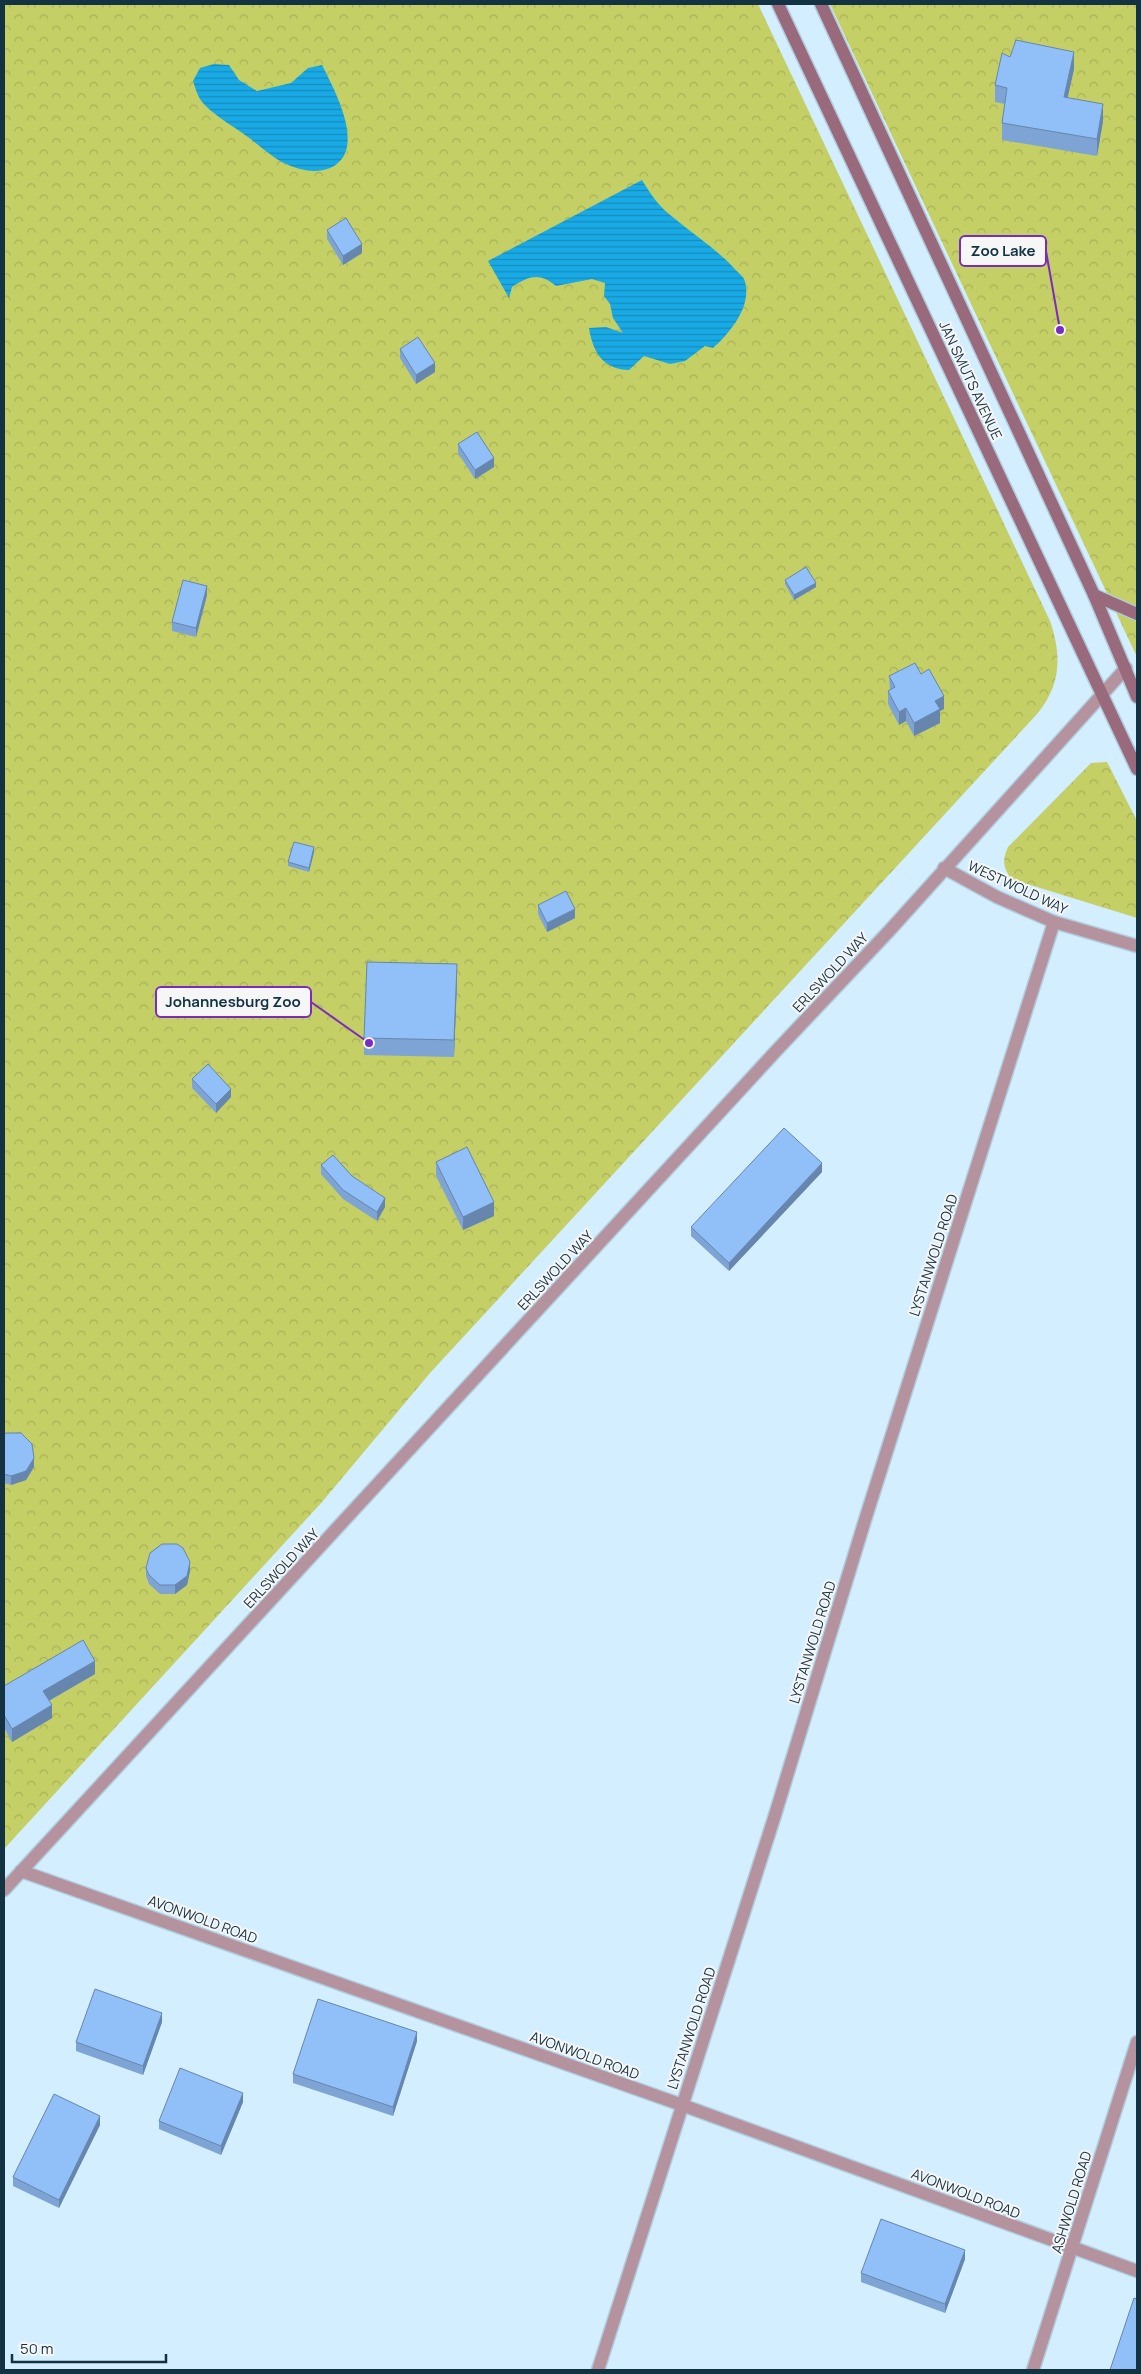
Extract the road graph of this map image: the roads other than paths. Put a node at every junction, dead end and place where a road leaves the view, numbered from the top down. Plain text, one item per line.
1 (778, 4) edge
2 (823, 5) edge
3 (1094, 595) junction
4 (1137, 614) edge
5 (1126, 668) junction
6 (1102, 696) junction
7 (1137, 697) edge
8 (1137, 769) edge
9 (944, 868) junction
10 (1054, 922) junction
11 (1137, 946) edge
12 (22, 1871) junction
13 (4, 1890) edge
14 (1137, 2042) edge
15 (682, 2105) junction
16 (1072, 2249) junction
17 (1137, 2271) edge
18 (598, 2370) edge
19 (1033, 2370) edge

1 - 6 main road, JAN SMUTS AVENUE
2 - 3 main road, JAN SMUTS AVENUE
3 - 4 main road
3 - 5 main road, JAN SMUTS AVENUE
5 - 6 street, ERLSWOLD WAY
5 - 7 main road, JAN SMUTS AVENUE
6 - 8 main road, JAN SMUTS AVENUE
6 - 9 street, ERLSWOLD WAY
9 - 10 street, WESTWOLD WAY
9 - 12 street, ERLSWOLD WAY
10 - 11 street, WESTWOLD WAY
10 - 15 street, LYSTANWOLD ROAD
12 - 13 street, ERLSWOLD WAY
12 - 15 street, AVONWOLD ROAD
14 - 16 street, ASHWOLD ROAD
15 - 16 street, AVONWOLD ROAD
15 - 18 street, LYSTANWOLD ROAD
16 - 17 street, AVONWOLD ROAD
16 - 19 street, ASHWOLD ROAD

